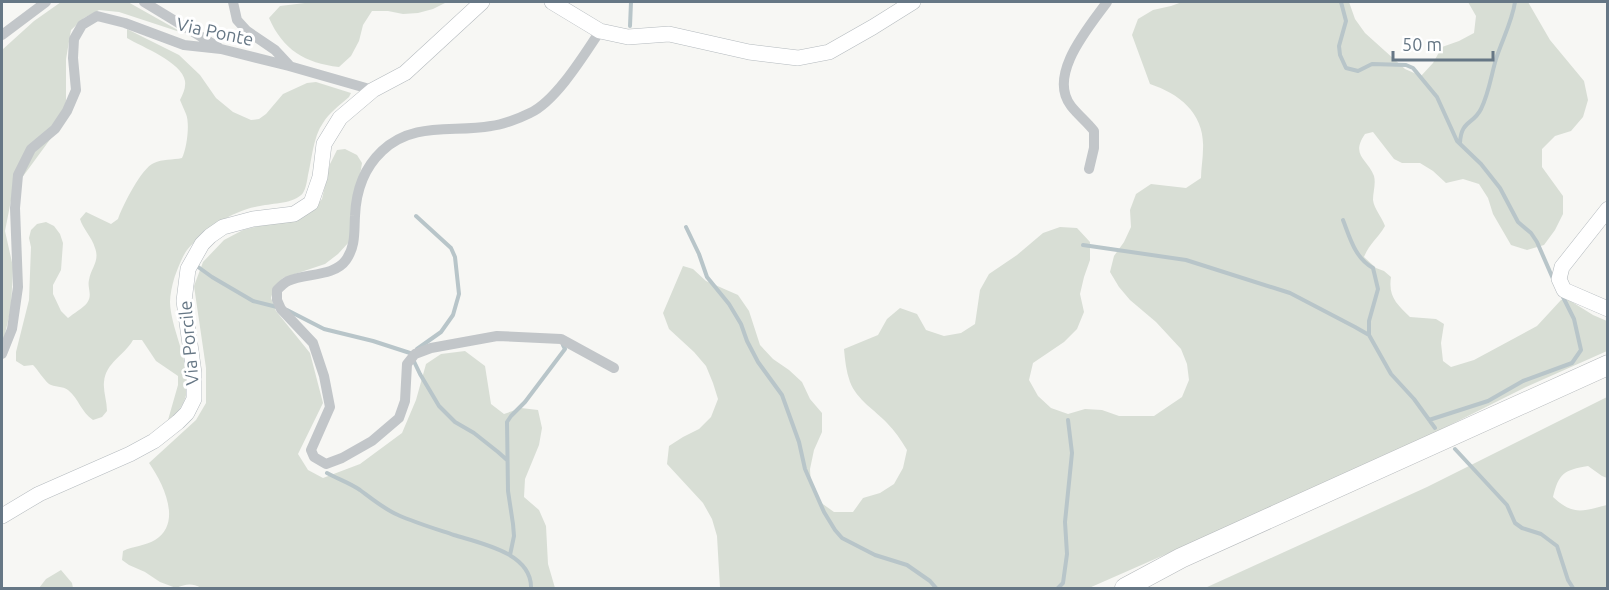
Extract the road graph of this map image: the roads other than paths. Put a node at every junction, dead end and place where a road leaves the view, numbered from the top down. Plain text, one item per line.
1 (46, 2) edge
2 (144, 2) edge
3 (233, 2) edge
4 (482, 2) edge
5 (552, 2) edge
6 (913, 2) edge
7 (1107, 2) edge
8 (600, 31) junction
9 (2, 35) edge
10 (221, 49) junction
11 (289, 66) junction
12 (373, 90) junction
13 (1089, 169) dead end
14 (1608, 209) edge
15 (1608, 309) edge
16 (2, 354) edge
17 (1608, 365) edge
18 (614, 368) dead end
19 (2, 516) edge
20 (1125, 588) edge

1 - 9 street
2 - 10 street
3 - 11 street
4 - 12 street, Via Porcile
5 - 8 street
6 - 8 street
7 - 13 street
8 - 18 street
10 - 11 street, Via Ponte
10 - 16 street, Via Ponte
11 - 12 street, Via Ponte
12 - 19 street, Via Porcile
14 - 15 street
17 - 20 highway

